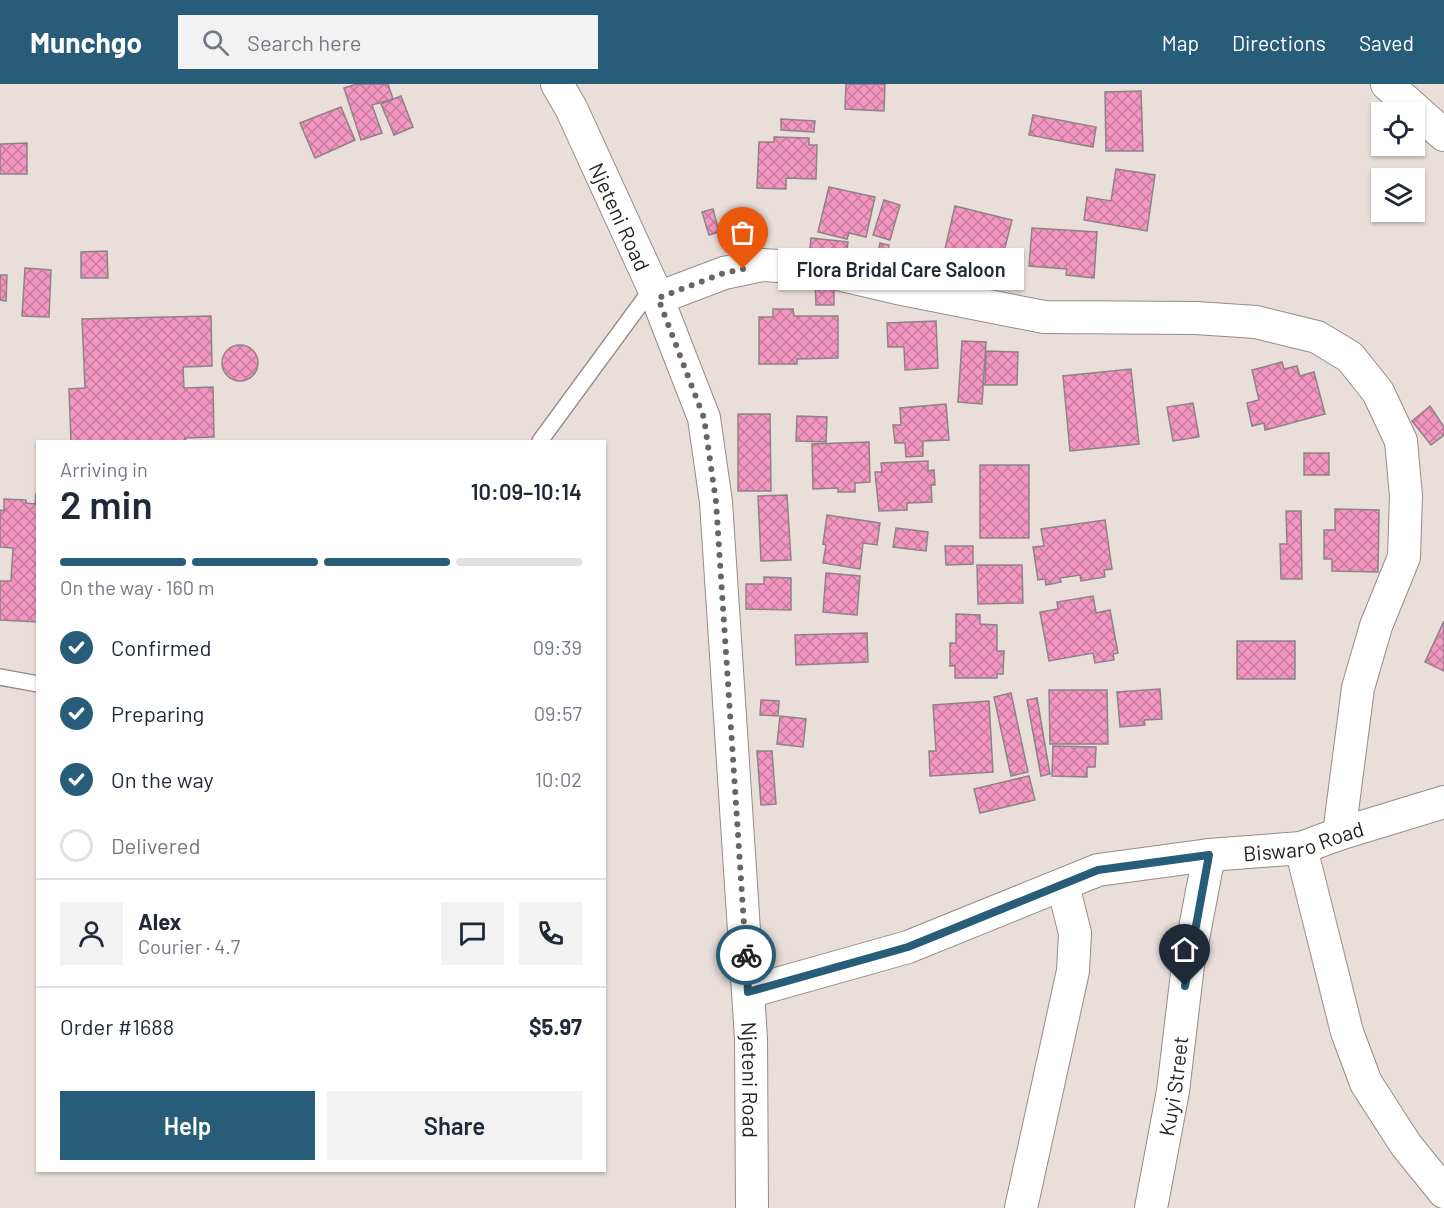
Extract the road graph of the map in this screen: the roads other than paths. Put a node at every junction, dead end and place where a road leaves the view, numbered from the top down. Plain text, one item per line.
1 (557, 84) edge
2 (1387, 84) edge
3 (1444, 135) edge
4 (656, 293) junction
5 (541, 440) edge
6 (0, 677) edge
7 (36, 684) edge
8 (1444, 801) edge
9 (1339, 834) junction
10 (1301, 848) junction
11 (1209, 855) junction
12 (1063, 885) junction
13 (748, 992) junction
14 (1444, 1192) edge
15 (752, 1208) edge
16 (1021, 1208) edge
17 (1151, 1208) edge

1 - 4 street, Njeteni Road
2 - 3 street
4 - 5 lane
4 - 9 street
4 - 13 street, Njeteni Road
6 - 7 lane
8 - 9 street, Biswaro Road
9 - 10 street, Biswaro Road
10 - 11 street, Biswaro Road
10 - 14 street
11 - 12 street, Biswaro Road
11 - 17 street, Kuyi Street
12 - 13 street, Biswaro Road
12 - 16 street
13 - 15 street, Njeteni Road

